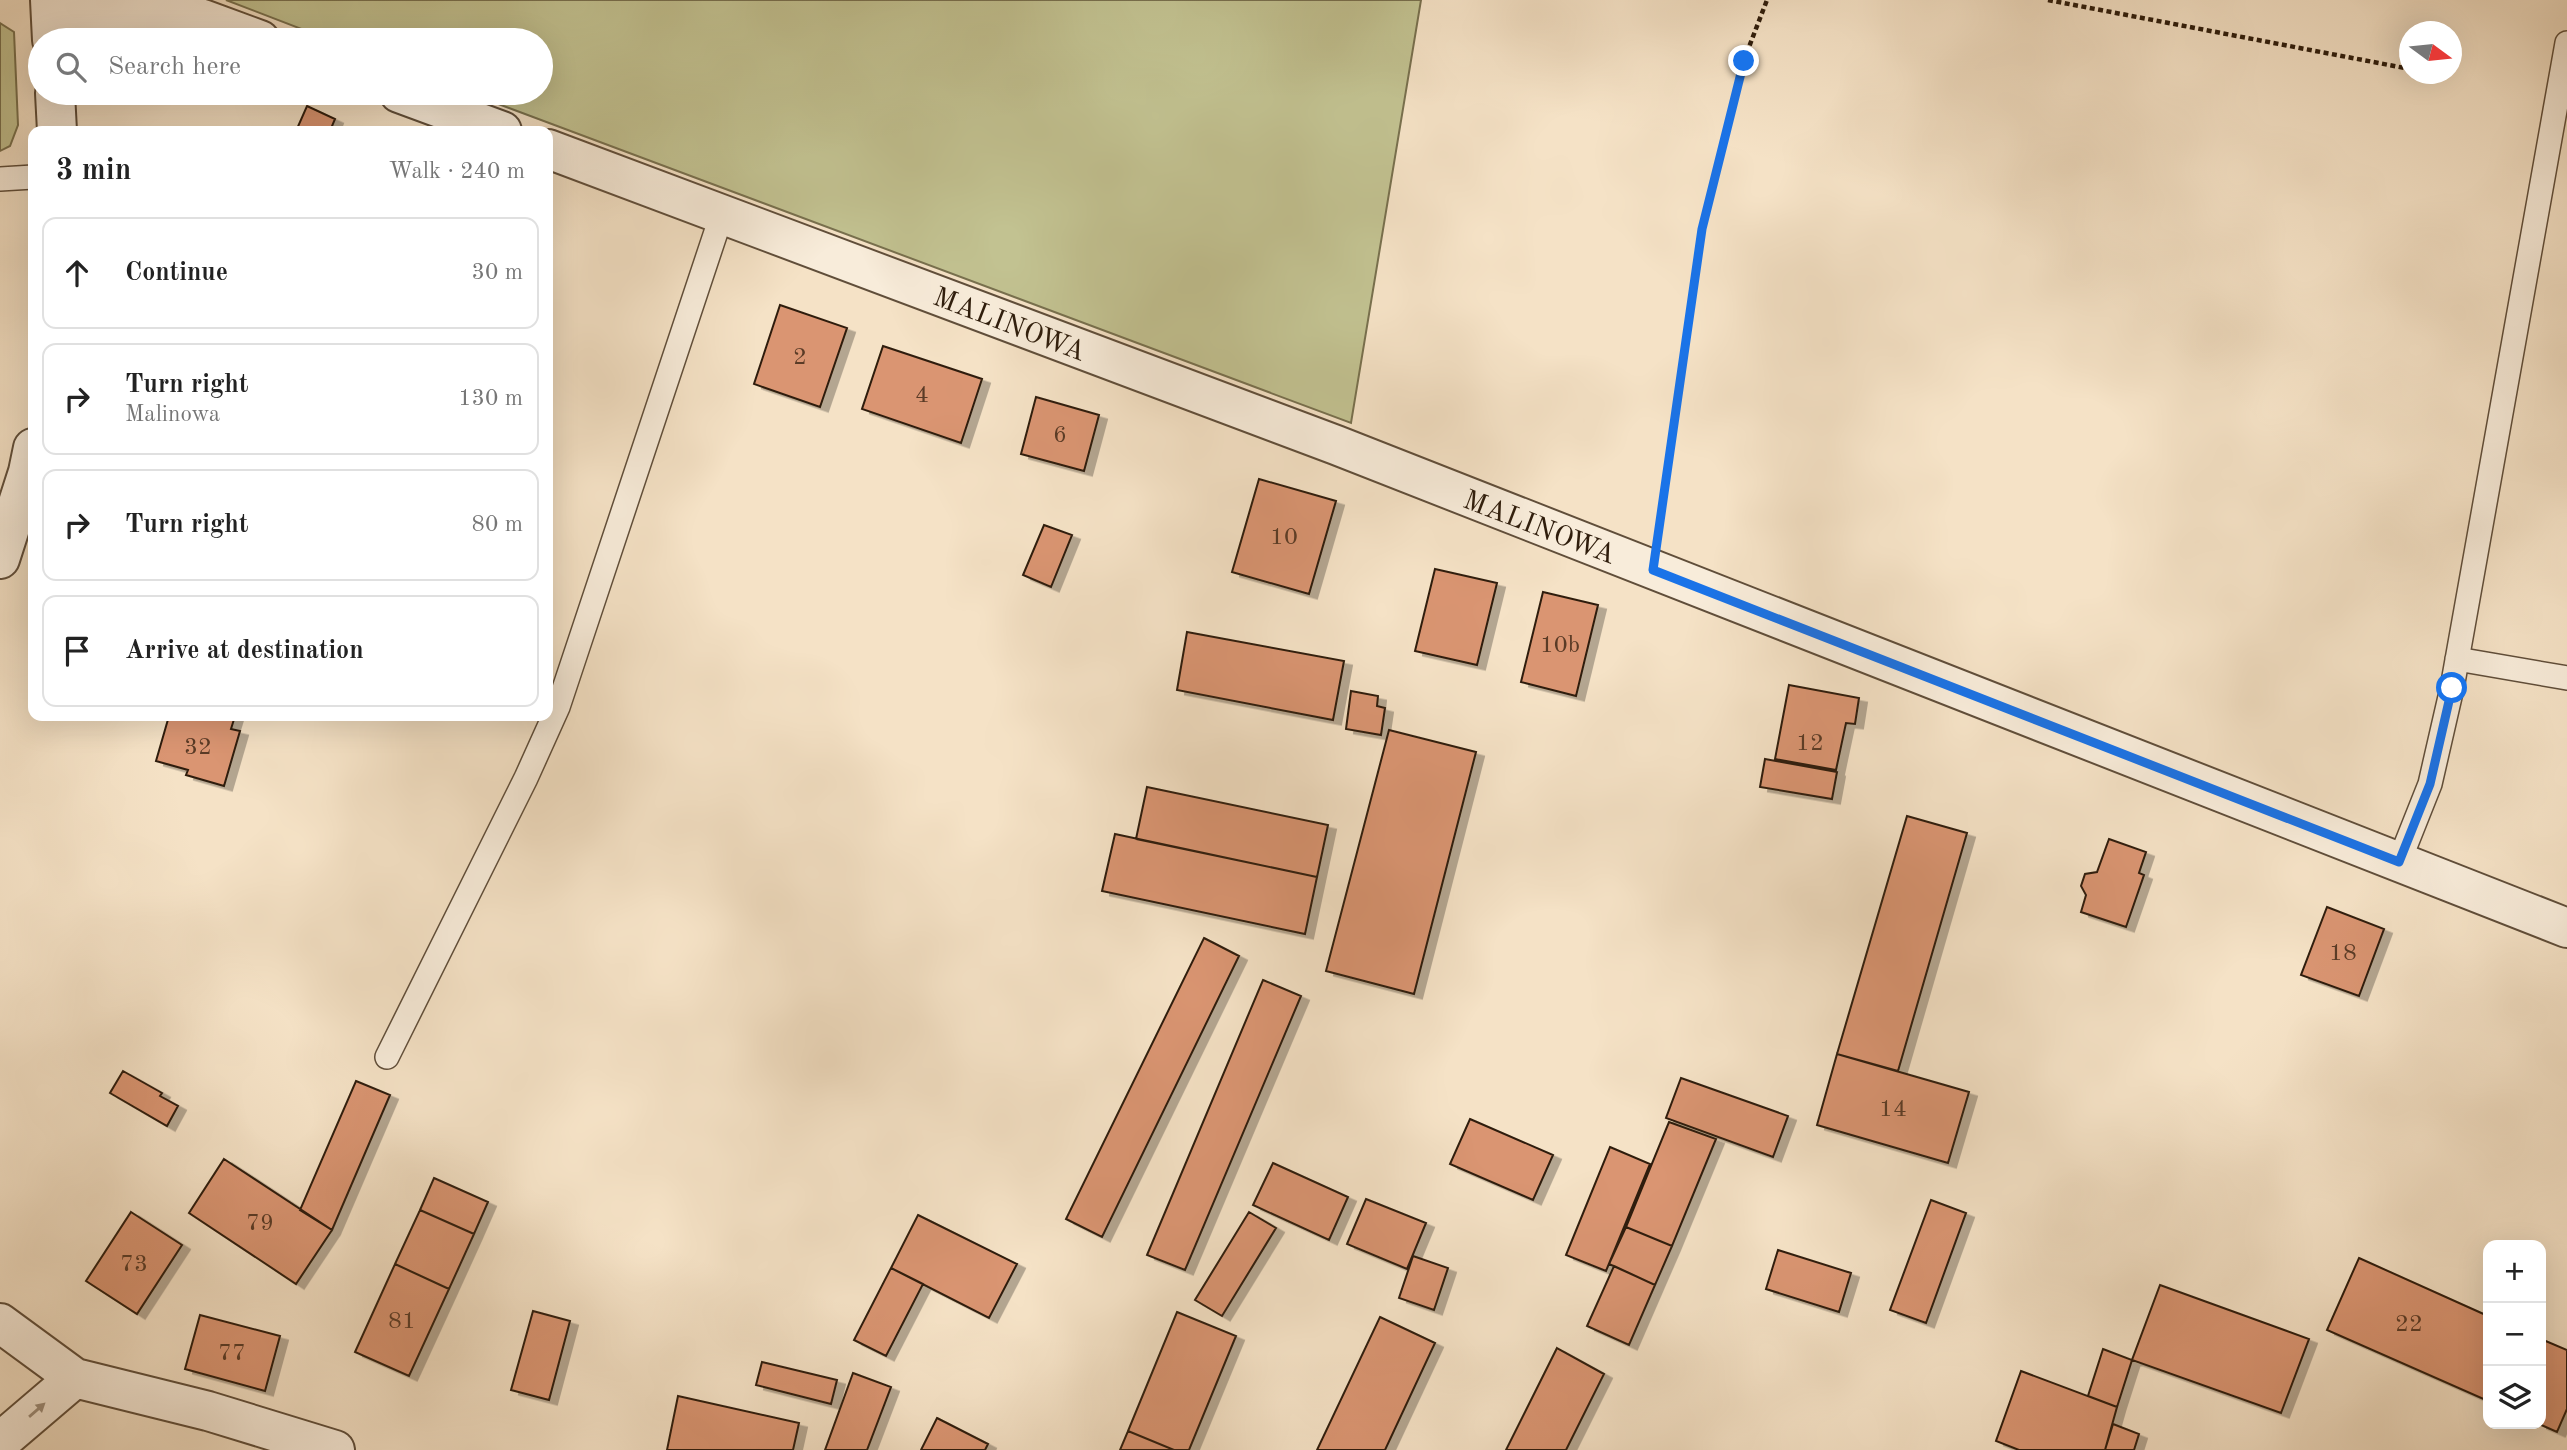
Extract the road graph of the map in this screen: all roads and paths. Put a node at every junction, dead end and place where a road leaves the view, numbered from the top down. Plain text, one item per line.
1 (1767, 0) edge
2 (2048, 0) edge
3 (51, 18) edge
4 (227, 28) edge
5 (2567, 43) edge
6 (2399, 67) edge
7 (56, 105) edge
8 (432, 105) edge
9 (57, 126) edge
10 (488, 126) edge
11 (553, 151) edge
12 (28, 177) edge
13 (0, 178) edge
14 (722, 214) junction
15 (28, 472) edge
16 (0, 559) edge
17 (1653, 570) junction
18 (2457, 659) junction
19 (2567, 678) edge
20 (553, 718) edge
21 (552, 721) edge
22 (2399, 862) junction
23 (2567, 928) edge
24 (387, 1057) dead end
25 (0, 1324) edge
26 (75, 1378) junction
27 (0, 1442) edge
28 (335, 1450) edge

1 - 17 path
2 - 6 path
3 - 4 street
5 - 18 lane
7 - 9 street
8 - 10 street
11 - 14 street, MALINOWA
12 - 13 lane
14 - 17 street, MALINOWA
14 - 20 lane
15 - 16 street
17 - 22 street, MALINOWA
18 - 19 lane
18 - 22 lane
21 - 24 lane
22 - 23 street, MALINOWA
25 - 26 street
27 -> 26 street
26 - 28 street

